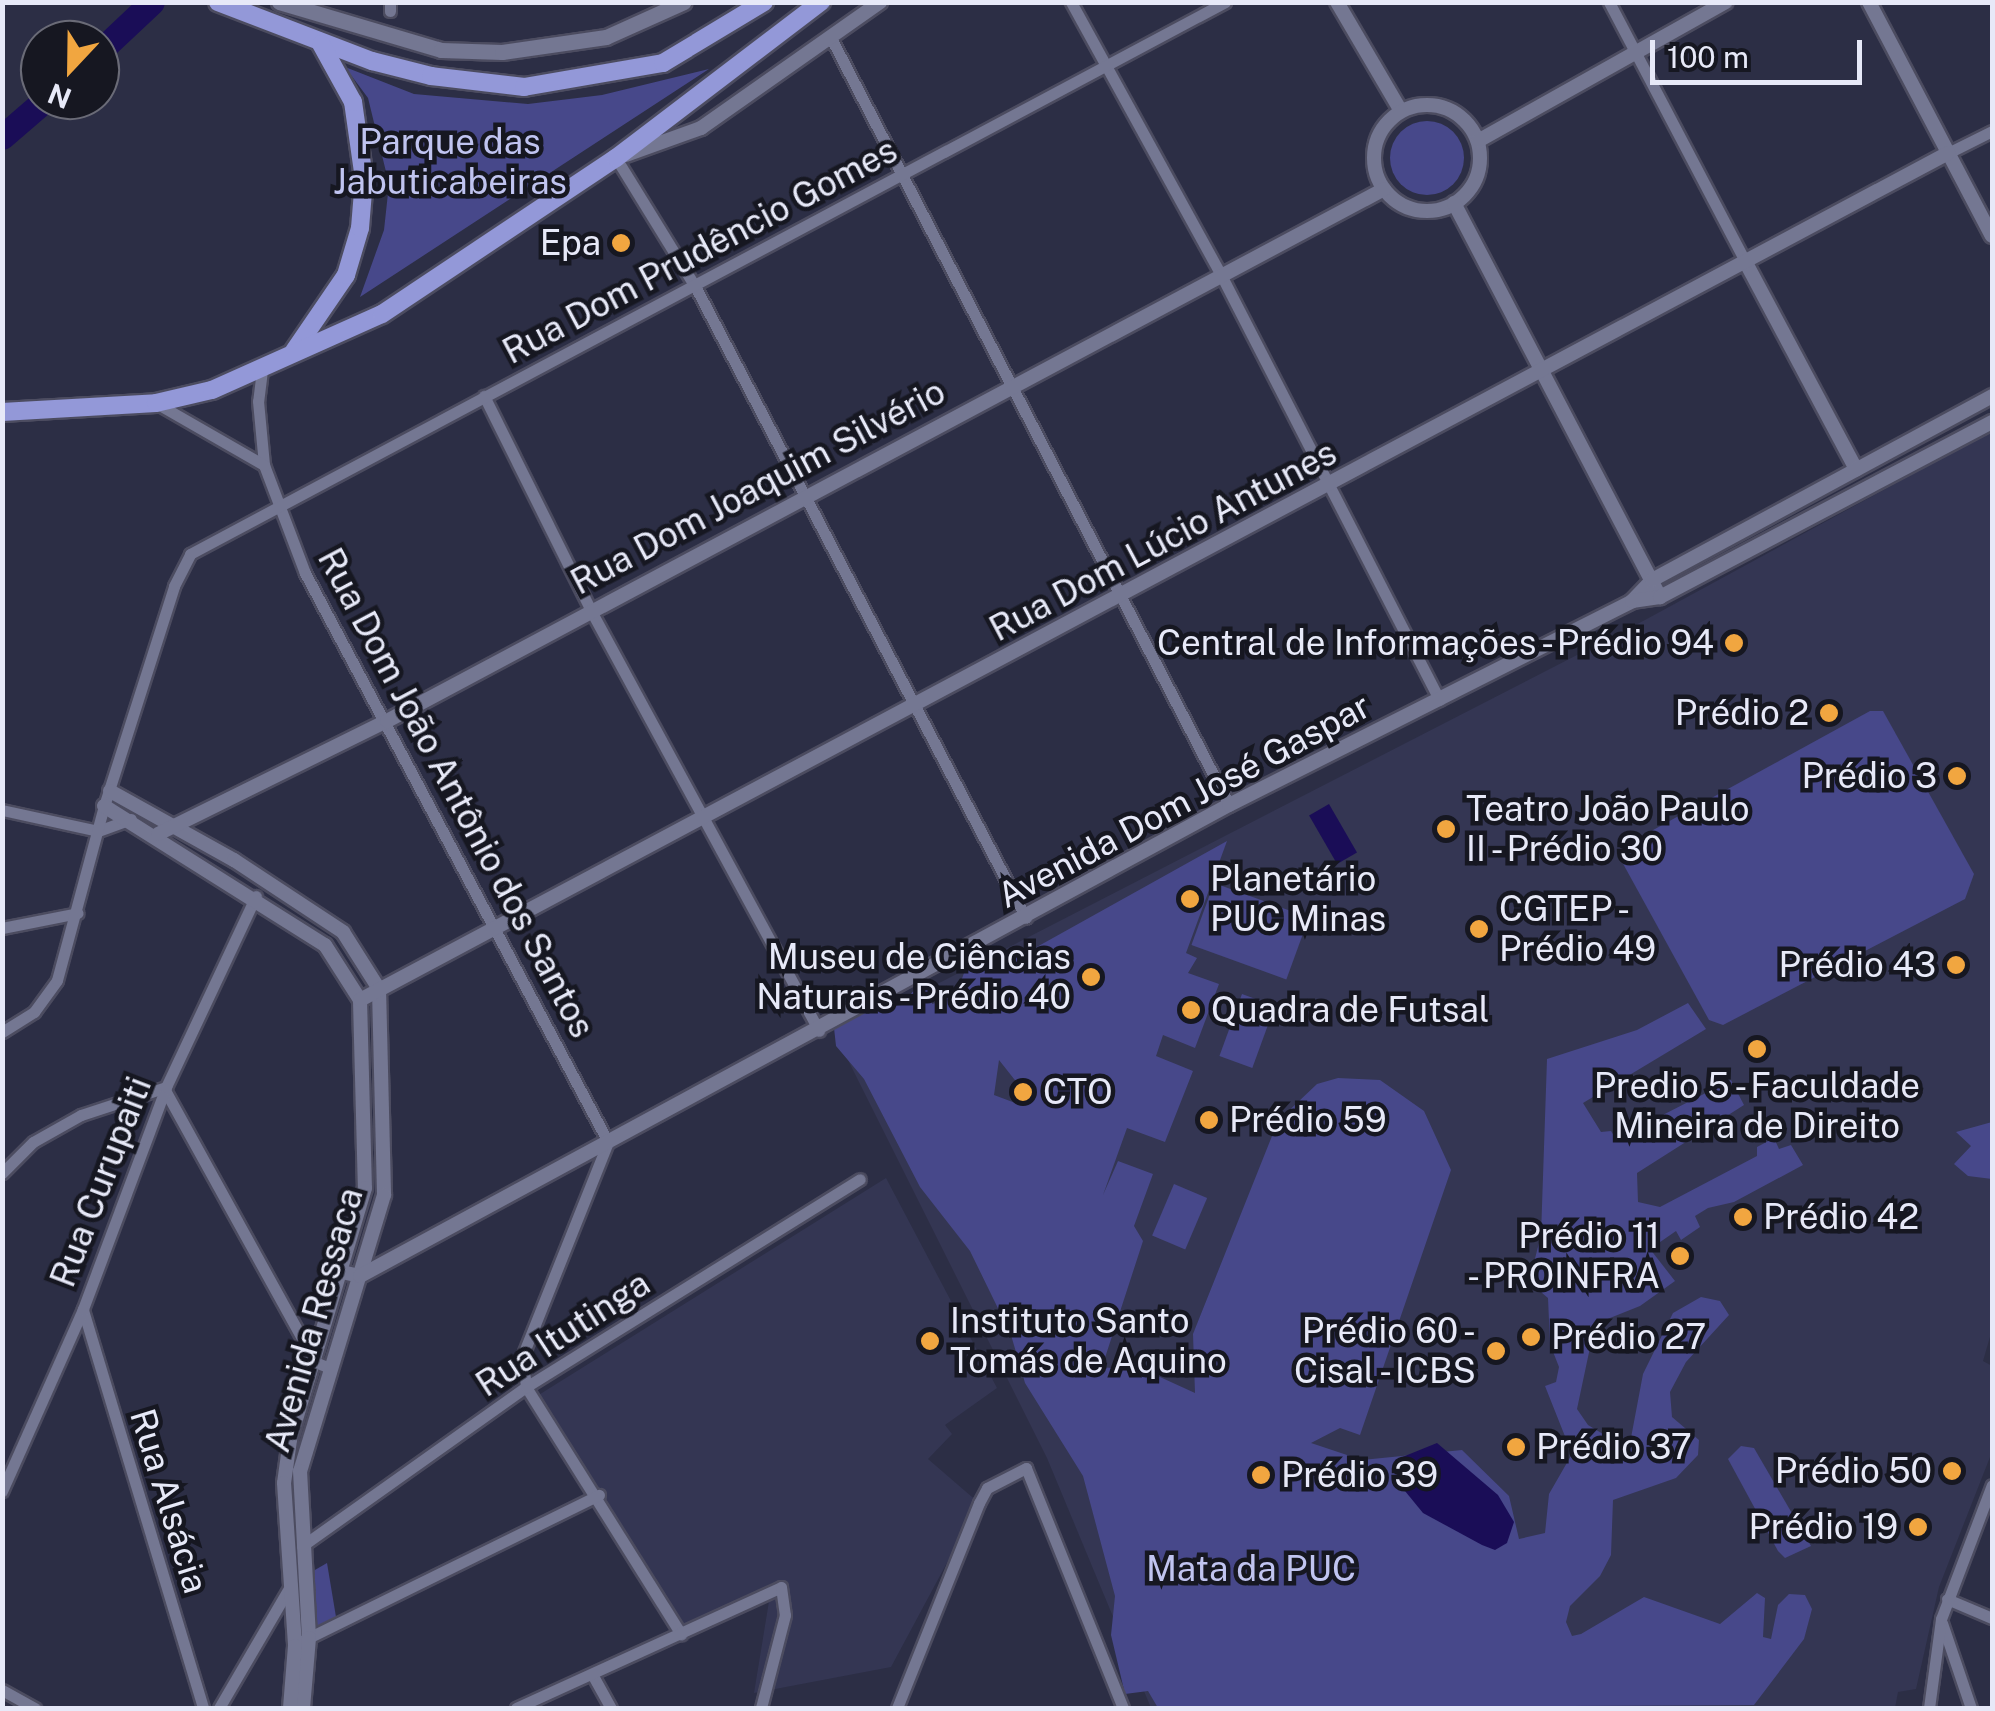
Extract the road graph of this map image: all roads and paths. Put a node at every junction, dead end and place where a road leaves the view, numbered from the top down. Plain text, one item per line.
1 (218, 2) edge
2 (279, 2) edge
3 (764, 2) edge
4 (822, 2) edge
5 (880, 2) edge
6 (1070, 2) edge
7 (1225, 2) edge
8 (1337, 2) edge
9 (1609, 2) edge
10 (1726, 2) edge
11 (1869, 2) edge
12 (675, 5) edge
13 (297, 6) edge
14 (830, 38) junction
15 (321, 44) junction
16 (1634, 50) junction
17 (1106, 66) junction
18 (1401, 111) junction
19 (1992, 131) edge
20 (1478, 141) junction
21 (1948, 153) junction
22 (616, 158) junction
23 (903, 176) junction
24 (1384, 188) junction
25 (1454, 204) junction
26 (1992, 236) edge
27 (1746, 264) junction
28 (1220, 273) junction
29 (696, 288) junction
30 (291, 355) junction
31 (262, 370) junction
32 (1543, 372) junction
33 (1008, 389) junction
34 (484, 396) junction
35 (1992, 396) edge
36 (156, 403) junction
37 (2, 412) edge
38 (1992, 422) edge
39 (264, 465) junction
40 (1856, 469) junction
41 (1327, 489) junction
42 (804, 499) junction
43 (282, 509) junction
44 (1652, 580) junction
45 (1122, 598) junction
46 (1660, 598) junction
47 (1632, 601) junction
48 (590, 609) junction
49 (1439, 700) junction
50 (915, 706) junction
51 (387, 720) junction
52 (107, 798) junction
53 (1228, 806) junction
54 (2, 810) edge
55 (131, 819) junction
56 (707, 819) junction
57 (174, 825) junction
58 (98, 830) junction
59 (158, 834) junction
60 (256, 896) junction
61 (78, 914) junction
62 (1026, 918) junction
63 (2, 928) edge
64 (498, 930) junction
65 (380, 989) junction
66 (360, 1000) junction
67 (819, 1030) junction
68 (2, 1032) edge
69 (166, 1089) junction
70 (608, 1142) junction
71 (2, 1174) edge
72 (860, 1179) dead end
73 (342, 1272) junction
74 (360, 1276) junction
75 (82, 1309) junction
76 (315, 1362) junction
77 (330, 1368) junction
78 (526, 1387) junction
79 (1992, 1486) edge
80 (2, 1491) edge
81 (599, 1494) junction
82 (302, 1546) junction
83 (298, 1583) junction
84 (1947, 1599) junction
85 (1992, 1618) edge
86 (1941, 1619) junction
87 (681, 1634) junction
88 (309, 1638) junction
89 (295, 1646) junction
90 (592, 1674) junction
91 (2, 1690) edge
92 (36, 1708) edge
93 (203, 1708) edge
94 (219, 1708) edge
95 (290, 1708) edge
96 (303, 1708) edge
97 (516, 1708) edge
98 (611, 1708) edge
99 (761, 1708) edge
100 (897, 1708) edge
101 (1123, 1708) edge
102 (1929, 1708) edge
103 (1970, 1708) edge

1 - 15 highway
2 - 13 main road
3 - 15 highway
4 - 22 highway
5 - 14 street
6 - 17 street
7 - 17 street, Rua Dom Prudêncio Gomes
8 - 18 street
9 - 16 street
10 - 16 street
11 - 21 street
12 - 13 main road
13 - 15 main road
14 - 22 street
14 - 23 street
15 - 30 highway
16 - 20 street
16 - 27 street
17 - 23 street, Rua Dom Prudêncio Gomes
17 - 28 street
18 - 20 street
18 - 24 street
19 - 21 street, Rua Dom Lúcio Antunes
20 - 25 street
21 - 26 street
21 - 27 street, Rua Dom Lúcio Antunes
22 - 29 street
22 - 30 highway
23 - 29 street, Rua Dom Prudêncio Gomes
23 - 33 street
24 - 25 street
24 - 28 street, Rua Dom Joaquim Silvério
25 - 32 street
27 - 32 street, Rua Dom Lúcio Antunes
27 - 40 street
28 - 33 street, Rua Dom Joaquim Silvério
28 - 41 street
29 - 34 street, Rua Dom Prudêncio Gomes
29 - 42 street
30 - 31 highway
31 - 36 highway
31 - 39 street, Rua Dom João Antônio dos Santos
32 - 41 street, Rua Dom Lúcio Antunes
32 - 44 street
33 - 42 street, Rua Dom Joaquim Silvério
33 - 45 street
34 - 43 street, Rua Dom Prudêncio Gomes
34 - 48 street
35 - 40 street, Avenida Dom José Gaspar
36 - 37 highway
36 - 39 street
38 - 46 street, Avenida Dom José Gaspar
39 - 43 street, Rua Dom João Antônio dos Santos
40 - 44 street, Avenida Dom José Gaspar
41 - 45 street, Rua Dom Lúcio Antunes
41 - 49 street
42 - 48 street, Rua Dom Joaquim Silvério
42 - 50 street
43 - 51 street, Rua Dom João Antônio dos Santos
43 - 52 street, Rua Dom Prudêncio Gomes
44 - 46 street
44 - 47 street, Avenida Dom José Gaspar
45 - 50 street, Rua Dom Lúcio Antunes
45 - 53 street
46 - 47 street, Avenida Dom José Gaspar
47 - 49 street, Avenida Dom José Gaspar
48 - 51 street, Rua Dom Joaquim Silvério
48 - 56 street
49 - 53 street, Avenida Dom José Gaspar
50 - 56 street, Rua Dom Lúcio Antunes
50 - 62 street
51 - 57 street, Rua Dom Joaquim Silvério
51 - 64 street, Rua Dom João Antônio dos Santos
52 - 55 street, Avenida Ressaca
52 - 57 street
52 - 58 street
53 - 62 street, Avenida Dom José Gaspar
54 - 58 street
55 - 58 street
55 - 59 street, Avenida Ressaca
56 - 64 street, Rua Dom Lúcio Antunes
56 - 67 street
57 - 59 street, Rua Dom Joaquim Silvério
57 - 65 street
58 - 61 street
59 - 60 street, Avenida Ressaca
60 - 66 street, Avenida Ressaca
60 - 69 street, Rua Curupaiti
61 - 63 street
61 - 68 street
62 - 67 street, Avenida Dom José Gaspar
64 - 65 street, Rua Dom Lúcio Antunes
64 - 70 street, Rua Dom João Antônio dos Santos
65 - 66 street, Rua Dom Lúcio Antunes
65 - 74 street, Avenida Ressaca
66 - 73 street, Avenida Ressaca
67 - 70 street, Avenida Dom José Gaspar
69 - 71 street
69 - 75 street, Rua Curupaiti
69 - 76 street
70 - 74 street, Avenida Dom José Gaspar
70 - 78 street
72 - 78 street, Rua Itutinga
73 - 74 street
73 - 76 street, Avenida Ressaca
74 - 77 street, Avenida Ressaca
75 - 80 street, Rua Curupaiti
75 - 93 street, Rua Alsácia
76 - 77 street
76 - 83 street, Avenida Ressaca
77 - 82 street, Avenida Ressaca
78 - 81 street
78 - 82 street, Rua Itutinga
79 - 84 street
81 - 87 street
81 - 88 street
82 - 83 street, Avenida Ressaca
83 - 88 street, Avenida Ressaca
83 - 89 street, Avenida Ressaca
83 - 94 street
84 - 85 street
84 - 86 street
86 - 102 street
86 - 103 street
87 - 90 street
87 - 99 street
88 - 89 street
88 - 96 street, Avenida Ressaca
89 - 95 street, Avenida Ressaca
90 - 97 street
90 - 98 street
91 - 92 street
100 - 101 street

